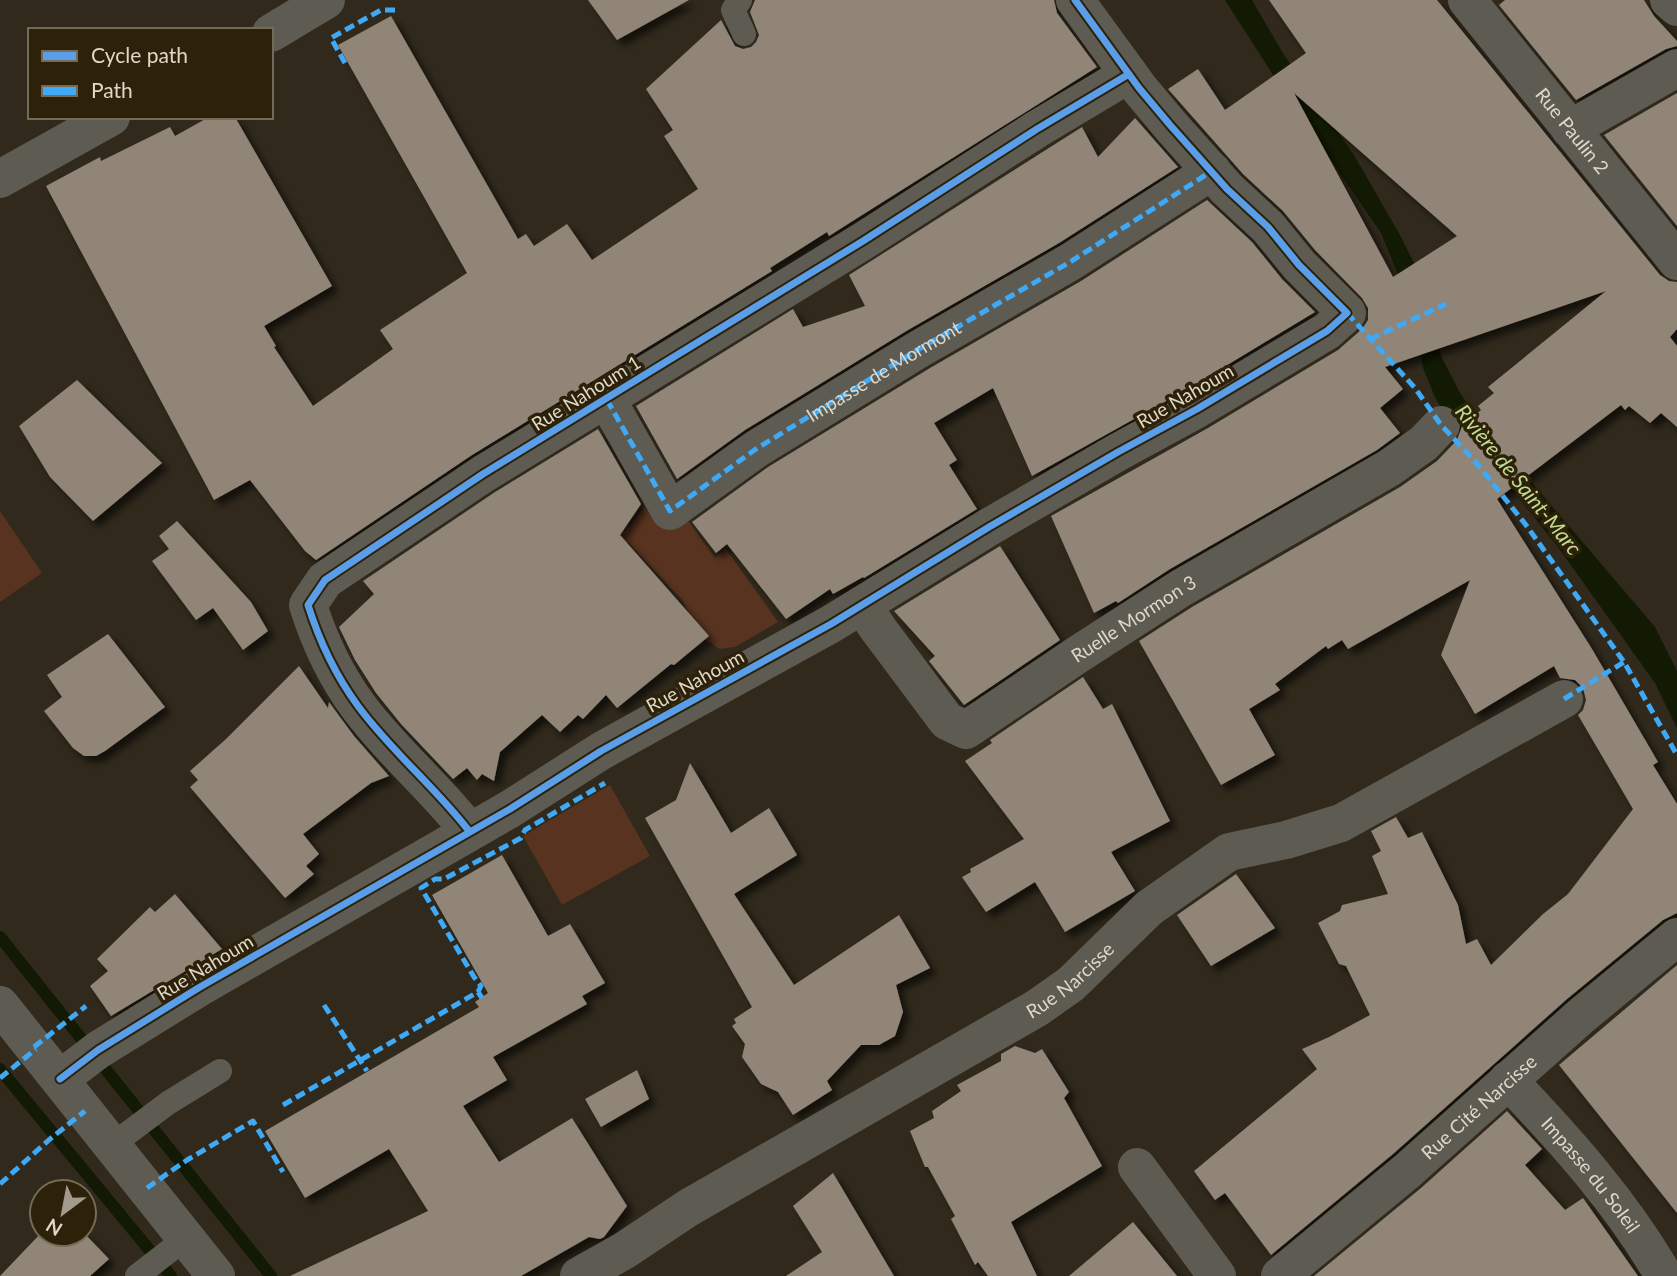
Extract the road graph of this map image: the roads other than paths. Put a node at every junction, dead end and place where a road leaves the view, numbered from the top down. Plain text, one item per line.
1 (326, 0) edge
2 (740, 0) edge
3 (1076, 0) edge
4 (1467, 0) edge
5 (1669, 0) edge
6 (1677, 7) edge
7 (273, 32) edge
8 (744, 34) dead end
9 (1677, 68) edge
10 (1129, 74) junction
11 (107, 119) edge
12 (1570, 129) junction
13 (1212, 171) junction
14 (0, 179) edge
15 (1677, 261) edge
16 (607, 400) junction
17 (1441, 425) dead end
18 (862, 605) junction
19 (1563, 699) dead end
20 (469, 831) junction
21 (1677, 937) edge
22 (0, 1005) edge
23 (82, 1062) junction
24 (220, 1071) dead end
25 (1508, 1080) junction
26 (133, 1129) junction
27 (1137, 1167) dead end
28 (161, 1257) edge
29 (216, 1276) edge
30 (579, 1276) edge
31 (1217, 1276) edge
32 (1280, 1276) edge
33 (1664, 1276) edge

1 - 7 street
2 - 8 lane
3 - 10 street
4 - 12 street, Rue Paulin 2
5 - 6 street
9 - 12 street
10 - 13 street
10 - 16 street, Rue Nahoum 1
11 - 14 street
12 - 15 street, Rue Paulin 2
13 - 16 street, Impasse de Mormont
13 - 18 street, Rue Nahoum
16 - 20 street, Rue Nahoum 1
17 - 18 street, Ruelle Mormon 3
18 - 20 street, Rue Nahoum
19 - 30 street, Rue Narcisse
20 - 23 street, Rue Nahoum
21 - 25 street, Rue Cité Narcisse
22 - 23 street
23 - 26 street
24 - 26 lane
25 - 32 street, Rue Cité Narcisse
25 - 33 street, Impasse du Soleil
26 - 28 street
27 - 31 street
28 - 29 street

